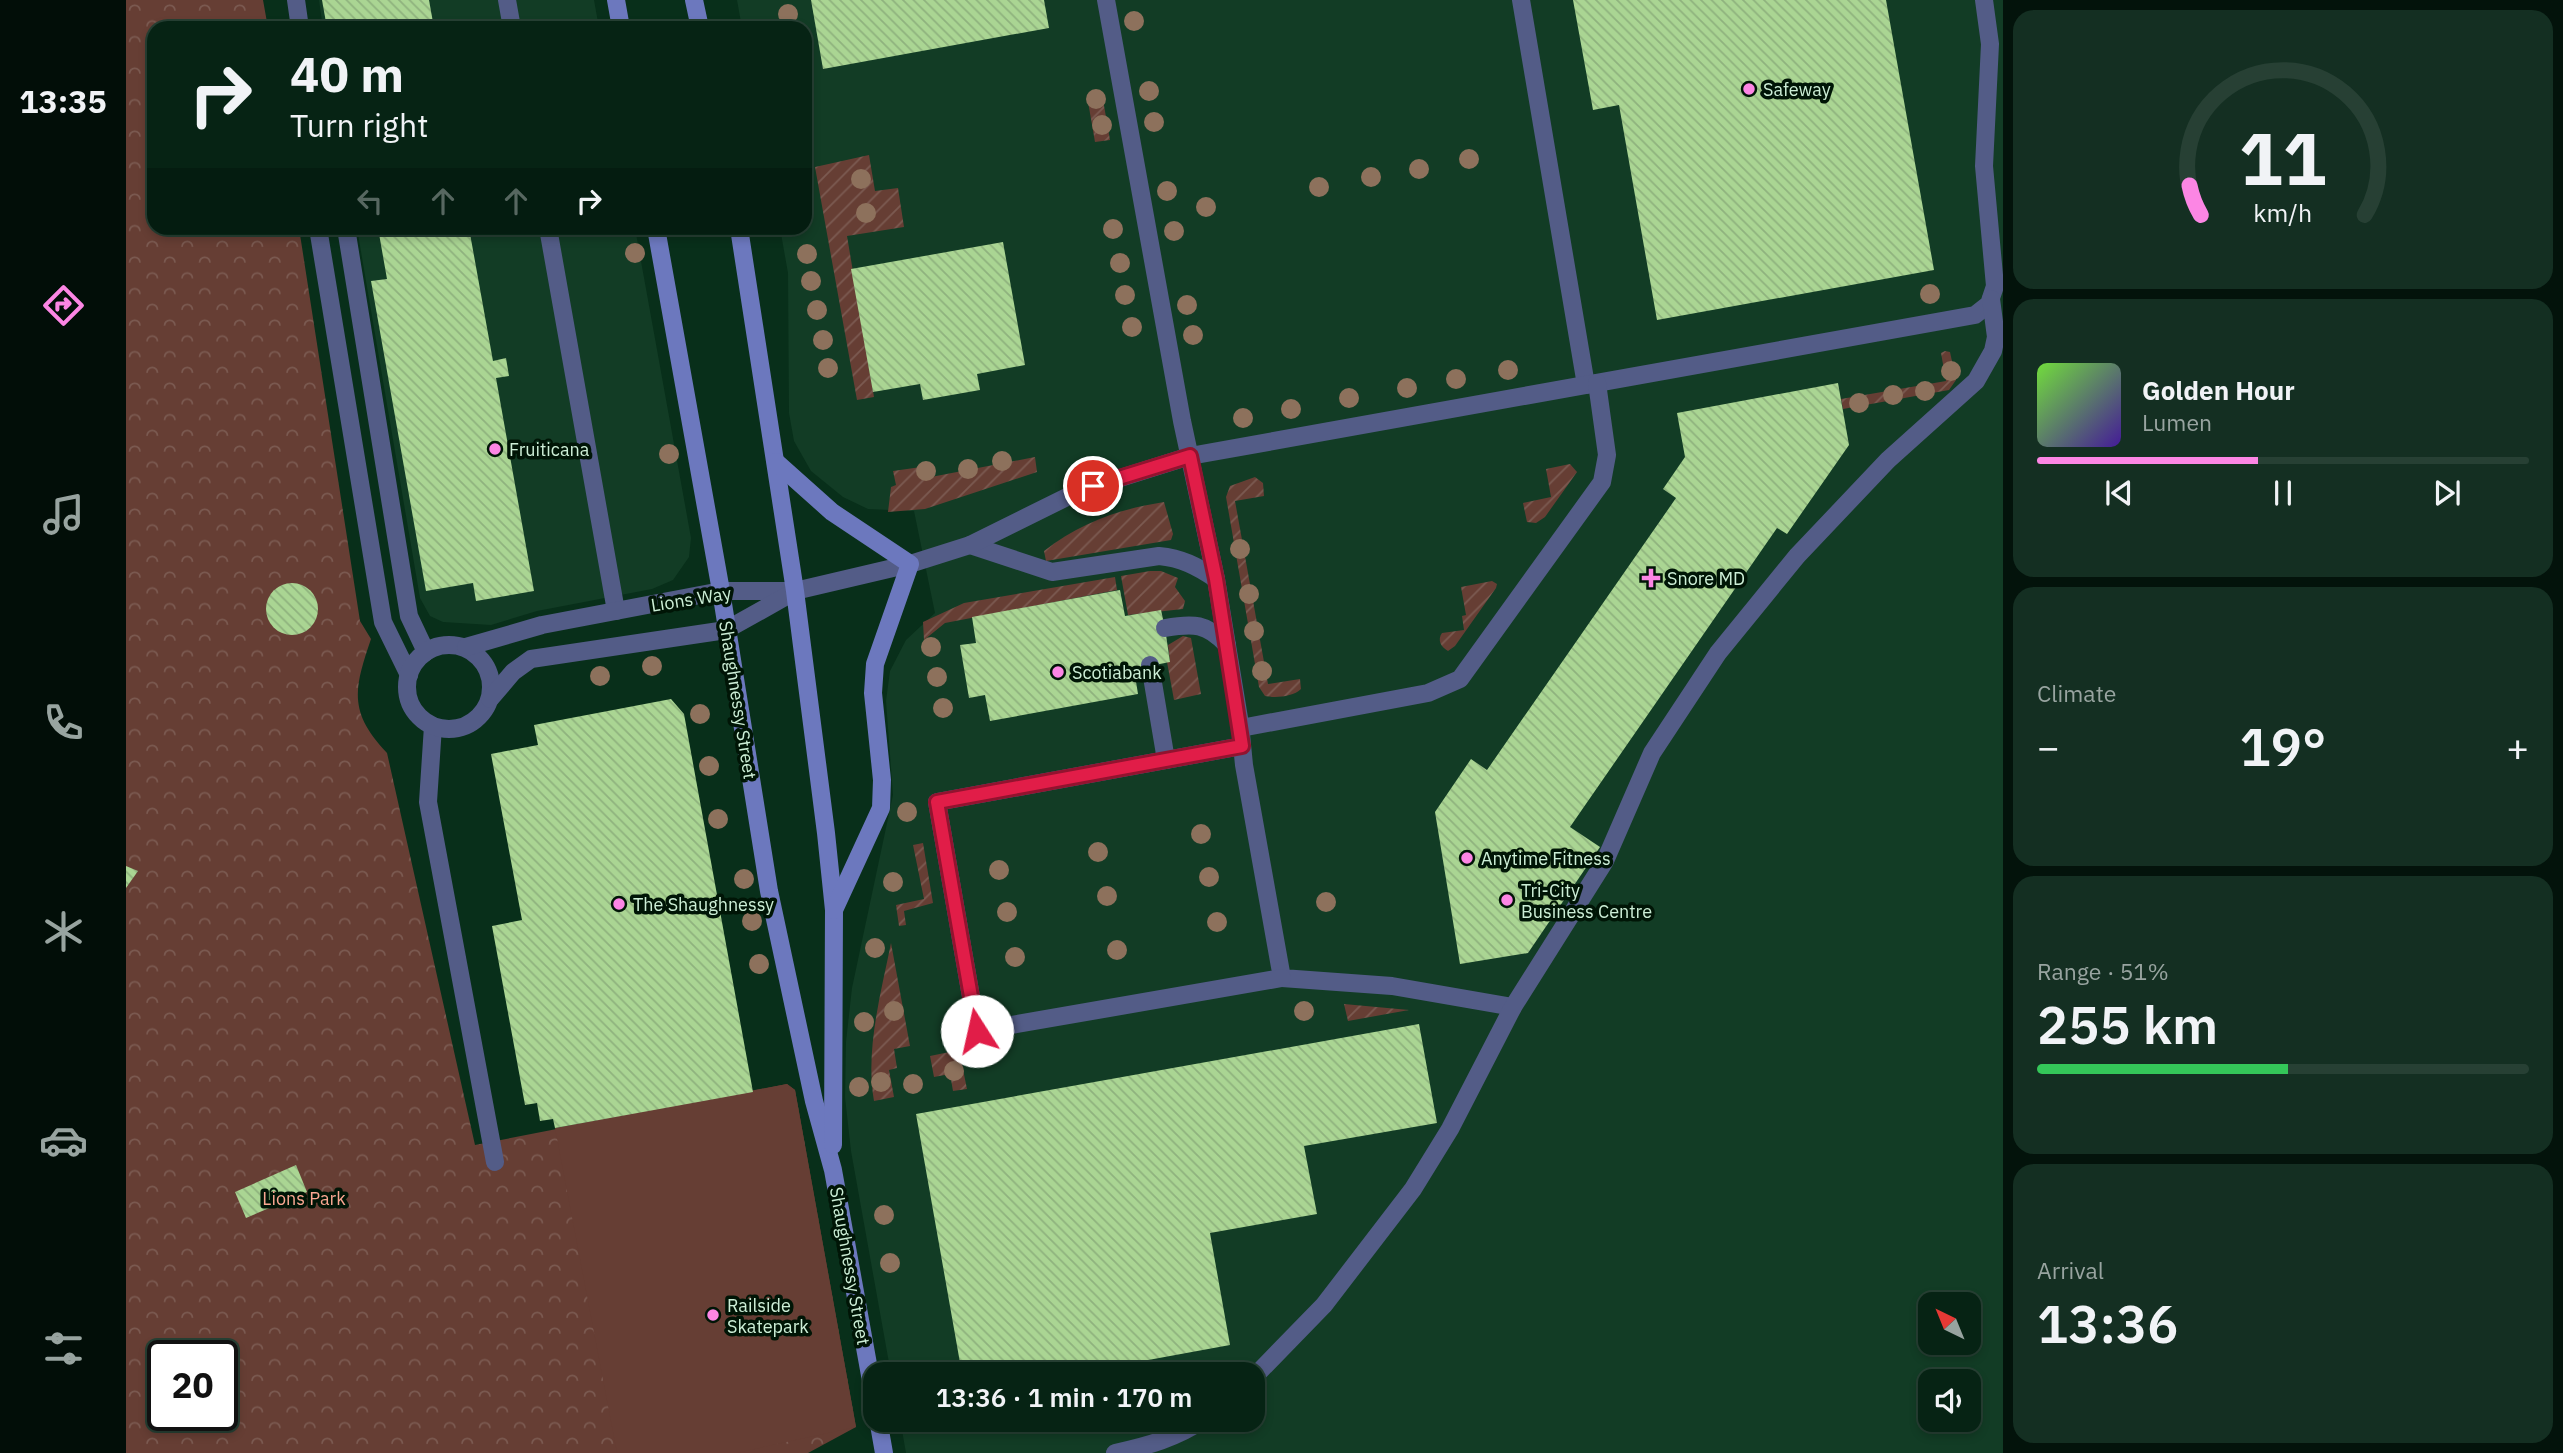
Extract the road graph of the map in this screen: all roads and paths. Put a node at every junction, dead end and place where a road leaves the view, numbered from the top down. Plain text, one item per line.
1 (296, 0) edge
2 (507, 0) edge
3 (615, 0) edge
4 (694, 0) edge
5 (1106, 0) edge
6 (1521, 0) edge
7 (1984, 0) edge
8 (299, 21) edge
9 (511, 21) edge
10 (620, 21) edge
11 (698, 21) edge
12 (319, 235) edge
13 (347, 235) edge
14 (549, 235) edge
15 (657, 235) edge
16 (740, 235) edge
17 (1991, 299) junction
18 (1591, 384) junction
19 (1190, 456) junction
20 (776, 462) junction
21 (970, 545) junction
22 (911, 564) junction
23 (1216, 579) junction
24 (721, 591) junction
25 (795, 591) junction
26 (616, 611) junction
27 (1165, 628) dead end
28 (726, 630) junction
29 (1227, 645) junction
30 (466, 648) junction
31 (426, 652) junction
32 (1150, 665) dead end
33 (409, 675) junction
34 (490, 699) junction
35 (433, 726) junction
36 (1241, 737) junction
37 (1166, 760) junction
38 (834, 910) junction
39 (1282, 978) junction
40 (1513, 1007) junction
41 (495, 1162) dead end
42 (833, 1170) junction
43 (868, 1362) edge
44 (1265, 1366) edge
45 (880, 1432) edge
46 (1183, 1432) edge
47 (884, 1453) edge
48 (1115, 1453) edge

1 - 8 street
2 - 9 street
3 - 10 main road
4 - 11 main road
5 - 19 street
6 - 18 street
7 - 17 street
12 - 33 street
13 - 31 street
14 - 26 street
15 - 24 main road, Shaughnessy Street
16 - 20 main road, Shaughnessy Street
17 - 18 street
17 - 40 street
18 - 19 street
18 - 36 street
19 - 21 street
19 - 23 street
20 - 22 main road
20 - 25 main road, Shaughnessy Street
21 - 22 street
21 - 23 street
22 - 25 street
22 - 38 main road
23 - 29 street
24 - 25 street, Lions Way
24 - 26 street, Lions Way
24 - 28 main road, Shaughnessy Street
25 - 28 street, Lions Way
25 - 38 main road, Shaughnessy Street
26 - 30 street, Lions Way
27 - 29 street
28 - 34 street, Lions Way
28 - 42 main road, Shaughnessy Street
29 - 36 street
30 - 31 street
30 - 34 street
31 - 33 street
32 - 37 street
33 - 35 street
34 - 35 street
35 - 41 street
36 - 37 street
36 - 39 street
37 - 39 street
38 - 42 main road, Shaughnessy Street
39 - 40 street
40 - 44 street
42 - 43 main road, Shaughnessy Street
45 - 47 main road
46 - 48 street

